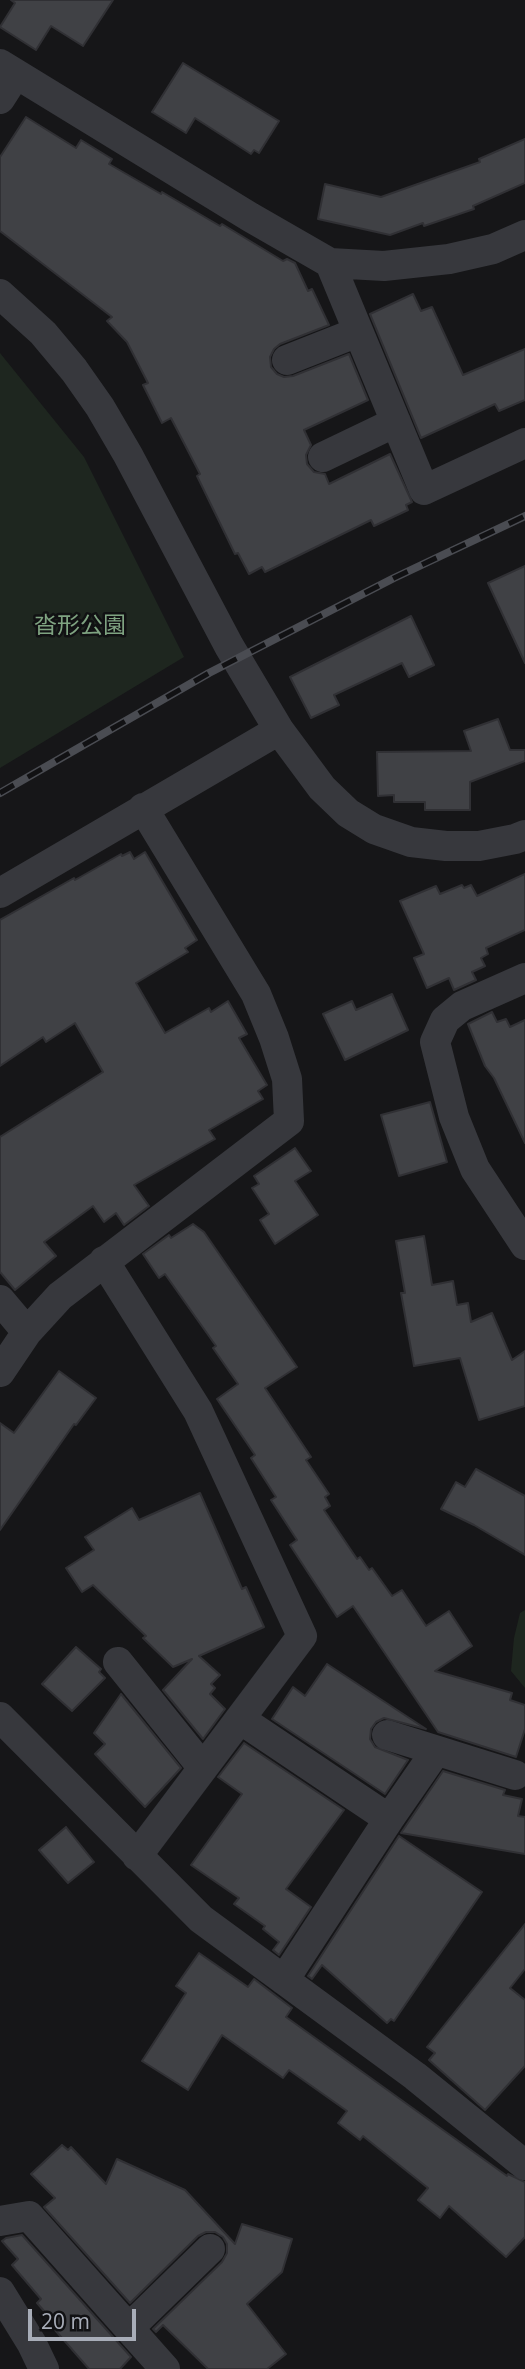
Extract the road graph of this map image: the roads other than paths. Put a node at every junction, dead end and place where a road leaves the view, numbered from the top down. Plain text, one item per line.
1 (8, 69) edge
2 (0, 99) edge
3 (525, 235) edge
4 (330, 263) junction
5 (0, 295) edge
6 (358, 332) junction
7 (288, 360) dead end
8 (396, 422) junction
9 (525, 443) edge
10 (323, 457) dead end
11 (279, 730) junction
12 (143, 808) junction
13 (525, 835) edge
14 (0, 893) edge
15 (525, 978) edge
16 (525, 1245) edge
17 (104, 1261) junction
18 (0, 1300) edge
19 (27, 1332) junction
20 (0, 1372) edge
21 (118, 1662) dead end
22 (0, 1717) edge
23 (240, 1718) junction
24 (387, 1735) dead end
25 (436, 1752) junction
26 (203, 1768) junction
27 (515, 1775) dead end
28 (389, 1819) junction
29 (137, 1856) junction
30 (284, 1980) junction
31 (525, 2165) edge
32 (0, 2221) edge
33 (210, 2249) dead end
34 (0, 2292) edge
35 (129, 2328) junction
36 (44, 2369) edge
37 (165, 2369) edge

1 - 2 street
1 - 4 street
3 - 4 street
4 - 6 street
5 - 11 street
6 - 7 street
6 - 8 street
8 - 9 street
8 - 10 street
11 - 12 street
11 - 13 street
12 - 14 street
12 - 17 street
15 - 16 street
17 - 19 street
17 - 23 street
18 - 19 street
19 - 20 street
21 - 26 street
22 - 29 street
23 - 26 street
23 - 28 street
24 - 25 street
25 - 27 street
25 - 28 street
26 - 29 street
28 - 30 street
29 - 30 street
30 - 31 street
32 - 35 street
33 - 35 street
34 - 36 street
35 - 37 street

